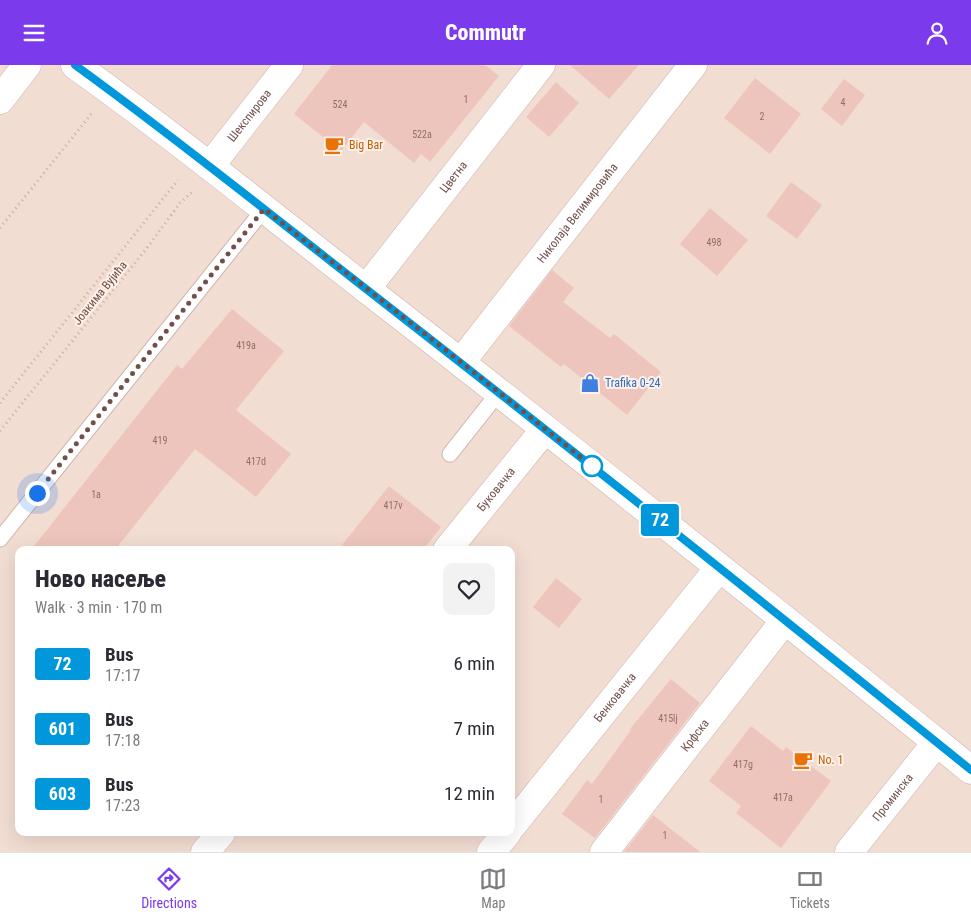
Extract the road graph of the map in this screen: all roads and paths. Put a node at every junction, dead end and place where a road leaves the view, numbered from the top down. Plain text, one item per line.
1 (27, 65) edge
2 (289, 65) edge
3 (541, 65) edge
4 (693, 65) edge
5 (82, 67) edge
6 (109, 91) junction
7 (0, 100) edge
8 (209, 165) junction
9 (264, 209) junction
10 (0, 228) edge
11 (366, 289) junction
12 (461, 362) junction
13 (499, 393) junction
14 (0, 403) edge
15 (545, 429) junction
16 (0, 431) edge
17 (450, 454) dead end
18 (0, 539) edge
19 (450, 546) edge
20 (719, 568) junction
21 (785, 621) junction
22 (937, 742) junction
23 (971, 770) edge
24 (515, 822) edge
25 (218, 836) edge
26 (504, 836) edge
27 (205, 852) edge
28 (491, 852) edge
29 (604, 852) edge
30 (849, 852) edge

1 - 7 street
2 - 8 street, Шекспирова
3 - 11 street, Цветна
4 - 12 street, Николаја Велимировића
5 - 6 street
6 - 8 street
6 - 10 path
8 - 9 street
8 - 14 path
8 - 16 path, Јоакима Вујића
9 - 11 street
9 - 18 lane
11 - 12 street
12 - 13 street
13 - 15 street
13 - 17 lane
15 - 19 street, Буковачка
15 - 20 street
20 - 21 street
20 - 24 street, Бенковачка
21 - 22 street
21 - 29 street, Крфска
22 - 23 street
22 - 30 street, Проминска
25 - 27 street
26 - 28 street

